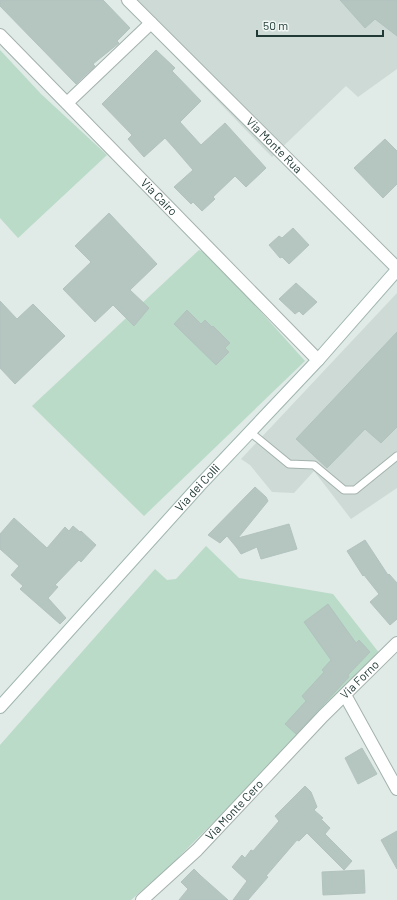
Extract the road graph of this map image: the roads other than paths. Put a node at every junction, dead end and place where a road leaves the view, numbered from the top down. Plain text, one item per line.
1 (128, 0) edge
2 (151, 23) junction
3 (0, 35) edge
4 (67, 104) junction
5 (397, 269) edge
6 (318, 360) junction
7 (250, 432) junction
8 (397, 456) edge
9 (397, 643) edge
10 (345, 695) junction
11 (0, 707) edge
12 (323, 716) joint
13 (397, 788) edge
14 (142, 900) edge

1 - 2 street, Via Monte Rua
2 - 4 street
2 - 5 street, Via Monte Rua
3 - 4 street, Via Cairo
4 - 6 street, Via Cairo
5 - 6 street, Via dei Colli
6 - 7 street, Via dei Colli
7 - 8 lane
7 - 11 street, Via dei Colli
9 - 10 street, Via Forno
10 - 12 street, Via Forno
10 - 13 street
12 - 14 street, Via Monte Cero

